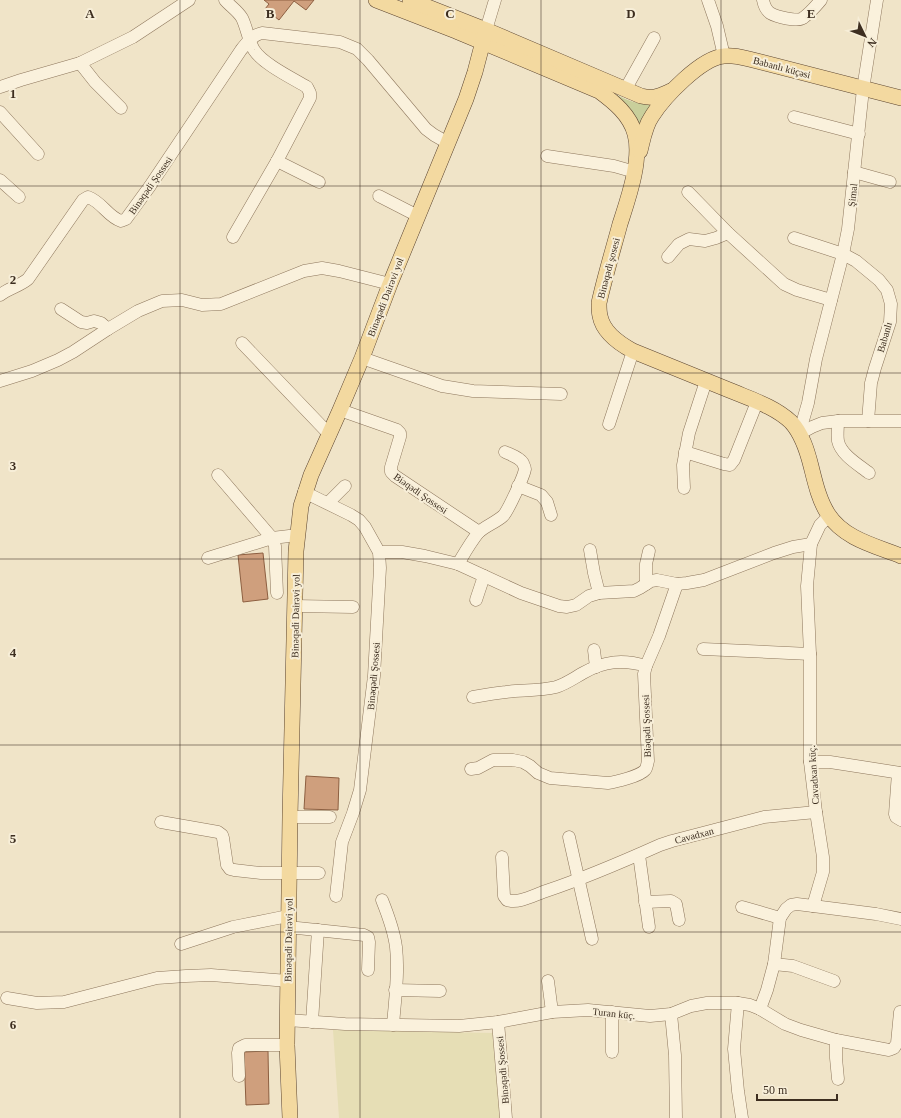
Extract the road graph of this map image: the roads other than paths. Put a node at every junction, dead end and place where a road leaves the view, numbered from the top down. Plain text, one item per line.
1 (189, 0) edge
2 (225, 0) edge
3 (376, 0) edge
4 (410, 0) edge
5 (495, 0) edge
6 (708, 0) edge
7 (763, 0) edge
8 (821, 0) edge
9 (877, 0) edge
10 (485, 36) junction
11 (654, 38) dead end
12 (248, 40) junction
13 (724, 56) junction
14 (80, 63) junction
15 (0, 87) edge
16 (863, 89) junction
17 (625, 90) junction
18 (672, 90) junction
19 (901, 98) edge
20 (121, 108) dead end
21 (0, 112) edge
22 (794, 117) dead end
23 (859, 134) junction
24 (448, 143) junction
25 (38, 154) dead end
26 (547, 156) dead end
27 (277, 161) junction
28 (635, 172) junction
29 (854, 172) junction
30 (0, 180) edge
31 (319, 182) dead end
32 (890, 182) dead end
33 (688, 192) dead end
34 (379, 196) dead end
35 (19, 197) dead end
36 (418, 216) junction
37 (728, 233) junction
38 (233, 237) dead end
39 (794, 238) dead end
40 (843, 254) junction
41 (668, 257) dead end
42 (390, 284) junction
43 (0, 295) edge
44 (831, 300) junction
45 (61, 309) dead end
46 (895, 322) edge
47 (108, 329) junction
48 (242, 343) dead end
49 (633, 351) junction
50 (362, 358) junction
51 (0, 381) edge
52 (706, 381) junction
53 (561, 394) dead end
54 (757, 402) junction
55 (340, 410) junction
56 (838, 421) junction
57 (868, 421) junction
58 (901, 421) edge
59 (609, 424) dead end
60 (329, 434) junction
61 (799, 434) junction
62 (505, 452) dead end
63 (685, 452) junction
64 (869, 473) dead end
65 (218, 475) dead end
66 (345, 486) dead end
67 (518, 486) junction
68 (684, 488) dead end
69 (304, 492) junction
70 (328, 503) junction
71 (551, 515) dead end
72 (829, 516) junction
73 (479, 532) junction
74 (298, 535) junction
75 (272, 538) junction
76 (811, 544) junction
77 (590, 550) dead end
78 (649, 550) dead end
79 (379, 552) junction
80 (901, 556) edge
81 (208, 558) dead end
82 (458, 564) junction
83 (484, 576) junction
84 (646, 584) junction
85 (677, 584) junction
86 (277, 593) dead end
87 (599, 593) junction
88 (476, 600) dead end
89 (295, 606) junction
90 (353, 607) dead end
91 (703, 649) dead end
92 (594, 650) dead end
93 (810, 654) junction
94 (646, 666) junction
95 (596, 667) junction
96 (472, 697) dead end
97 (810, 762) junction
98 (471, 769) dead end
99 (899, 773) edge
100 (816, 812) junction
101 (290, 817) junction
102 (330, 817) dead end
103 (901, 820) edge
104 (160, 822) dead end
105 (570, 837) dead end
106 (639, 855) junction
107 (502, 857) dead end
108 (290, 873) junction
109 (319, 873) dead end
110 (578, 880) junction
111 (336, 896) dead end
112 (382, 900) dead end
113 (645, 902) junction
114 (813, 906) junction
115 (742, 907) dead end
116 (780, 918) junction
117 (901, 919) edge
118 (679, 920) dead end
119 (288, 921) junction
120 (649, 927) dead end
121 (318, 930) junction
122 (592, 939) dead end
123 (181, 944) dead end
124 (774, 964) junction
125 (368, 970) dead end
126 (288, 980) junction
127 (548, 981) dead end
128 (834, 981) dead end
129 (396, 990) junction
130 (440, 991) dead end
131 (7, 998) dead end
132 (738, 1003) junction
133 (760, 1009) junction
134 (552, 1012) junction
135 (612, 1012) junction
136 (900, 1012) dead end
137 (671, 1014) junction
138 (287, 1020) junction
139 (312, 1022) junction
140 (498, 1022) junction
141 (393, 1025) junction
142 (836, 1040) junction
143 (287, 1044) junction
144 (612, 1052) dead end
145 (238, 1076) dead end
146 (838, 1079) dead end
147 (290, 1118) edge
148 (506, 1118) edge
149 (676, 1118) edge
150 (742, 1118) edge

1 - 14 street
2 - 12 street
3 - 10 main road, Binəqədi şosesi
4 - 10 main road, Binəqədi şosesi
5 - 10 street
6 - 13 street
7 - 8 street
9 - 16 street, Şimal
10 - 17 main road, Binəqədi şosesi
10 - 24 main road, Binəqədi Dairəvi yol
10 - 28 main road, Binəqədi şosesi
11 - 17 street
12 - 24 street
12 - 27 street
12 - 43 street, Binəqədi Şossesi
13 - 16 main road, Babanlı küçəsi
13 - 18 main road, Babanlı küçəsi
14 - 15 street
14 - 20 street
16 - 19 main road, Babanlı küçəsi
16 - 23 street, Şimal
17 - 18 main road, Binəqədi şosesi
18 - 28 main road
21 - 25 street
22 - 23 street
23 - 29 street, Şimal
24 - 36 main road, Binəqədi Dairəvi yol
26 - 28 street
27 - 31 street
27 - 38 street
28 - 49 main road, Binəqədi şosesi
29 - 32 street
29 - 40 street, Şimal
30 - 35 street
33 - 37 street
34 - 36 street
36 - 42 main road, Binəqədi Dairəvi yol
37 - 41 street
37 - 44 street
39 - 40 street, Babanlı
40 - 44 street, Şimal
40 - 46 street, Babanlı
42 - 47 street
42 - 50 main road, Binəqədi Dairəvi yol
44 - 61 street, Şimal
45 - 47 street
46 - 57 street, Babanlı
47 - 51 street
48 - 60 street
49 - 52 main road, Binəqədi şosesi
49 - 59 street
50 - 53 street
50 - 55 main road, Binəqədi Dairəvi yol
52 - 54 main road, Binəqədi şosesi
52 - 63 street
54 - 61 main road, Binəqədi şosesi
54 - 63 street
55 - 60 main road, Binəqədi Dairəvi yol
55 - 73 street, Biəqədi Şossesi
56 - 57 street
56 - 61 street
56 - 64 street
57 - 58 street
60 - 69 main road, Binəqədi Dairəvi yol
61 - 72 main road, Binəqədi şosesi
62 - 67 street
63 - 68 street
65 - 75 street
66 - 70 street
67 - 71 street
67 - 73 street
69 - 70 street, Binəqədi Şossesi
69 - 74 main road, Binəqədi Dairəvi yol
70 - 79 street, Binəqədi Şossesi
72 - 76 street, Cavadxan küç.
72 - 80 main road, Binəqədi şosesi
73 - 82 street
74 - 75 street
74 - 89 main road, Binəqədi Dairəvi yol
75 - 81 street
75 - 86 street
76 - 85 street
76 - 93 street, Cavadxan küç.
77 - 87 street
78 - 84 street
79 - 82 street
79 - 111 street, Binəqədi Şossesi
82 - 83 street
83 - 87 street
83 - 88 street
84 - 85 street
84 - 87 street
85 - 94 street, Biəqədi Şossesi
89 - 90 street
89 - 101 main road, Binəqədi Dairəvi yol
91 - 93 street
92 - 95 street
93 - 97 street, Cavadxan küç.
94 - 95 street
94 - 98 street, Biəqədi Şossesi
95 - 96 street
97 - 99 street
97 - 100 street, Cavadxan küç.
99 - 103 street
100 - 106 street, Cavadxan
100 - 114 street, Cavadxan küç.
101 - 102 street
101 - 108 main road, Binəqədi Dairəvi yol
104 - 108 street
105 - 110 street
106 - 110 street, Cavadxan
106 - 113 street
107 - 110 street, Cavadxan
108 - 109 street
108 - 119 main road, Binəqədi Dairəvi yol
110 - 122 street
112 - 129 street
113 - 118 street
113 - 120 street
114 - 116 street
114 - 117 street
115 - 116 street
116 - 124 street
119 - 121 street
119 - 123 street
119 - 126 main road, Binəqədi Dairəvi yol
121 - 125 street
121 - 139 street
124 - 128 street
124 - 133 street
126 - 131 street
126 - 138 main road, Binəqədi Dairəvi yol
127 - 134 street
129 - 130 street
129 - 141 street
132 - 133 street, Turan küç.
132 - 137 street, Turan küç.
132 - 150 street
133 - 142 street, Turan küç.
134 - 135 street, Turan küç.
134 - 140 street, Turan küç.
135 - 137 street, Turan küç.
135 - 144 street
136 - 142 street, Turan küç.
137 - 149 street
138 - 139 street, Turan küç.
138 - 143 main road, Binəqədi Dairəvi yol
139 - 141 street, Turan küç.
140 - 141 street, Turan küç.
140 - 148 street, Binəqədi Şossesi
142 - 146 street
143 - 145 street
143 - 147 main road, Binəqədi Dairəvi yol

